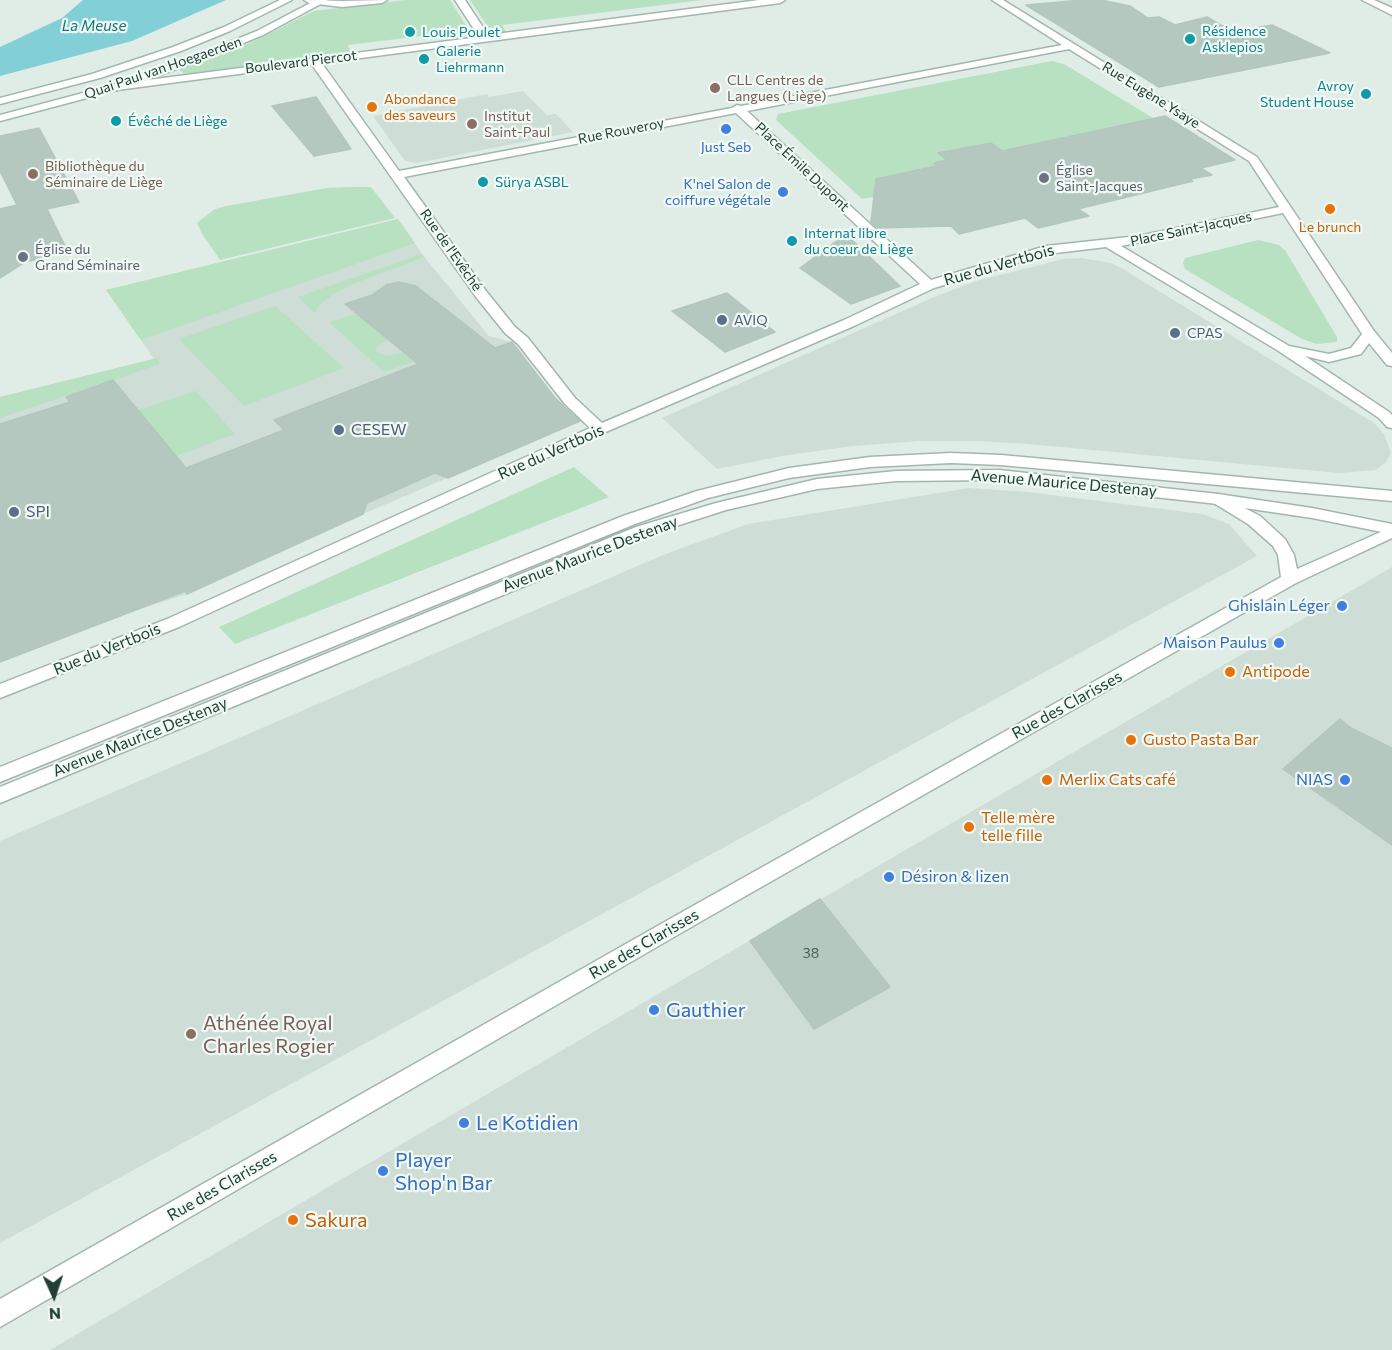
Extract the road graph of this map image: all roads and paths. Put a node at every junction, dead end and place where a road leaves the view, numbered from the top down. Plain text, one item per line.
1 (286, 0) edge
2 (309, 0) edge
3 (382, 0) edge
4 (460, 0) edge
5 (780, 0) edge
6 (997, 0) edge
7 (1367, 0) edge
8 (322, 1) edge
9 (1392, 12) edge
10 (485, 38) junction
11 (1070, 46) junction
12 (314, 60) junction
13 (117, 87) junction
14 (0, 101) edge
15 (738, 108) junction
16 (0, 117) edge
17 (398, 175) junction
18 (1286, 209) junction
19 (1111, 245) junction
20 (929, 285) junction
21 (1369, 334) junction
22 (1282, 347) junction
23 (1392, 362) edge
24 (1392, 424) edge
25 (600, 429) junction
26 (1389, 494) edge
27 (1218, 499) junction
28 (1392, 531) edge
29 (1290, 579) junction
30 (0, 691) edge
31 (0, 775) edge
32 (0, 795) edge
33 (0, 1314) edge

1 - 14 street, Quai Paul van Hoegaerden
2 - 8 street
3 - 8 street
4 - 10 street
5 - 10 street, Boulevard Piercot
6 - 11 street, Rue Eugène Ysaye
7 - 9 street
8 - 13 street, Quai Paul van Hoegaerden
10 - 12 street, Boulevard Piercot
11 - 15 street, Place Émile Dupont
11 - 18 street, Rue Eugène Ysaye
12 - 13 street, Boulevard Piercot
12 - 17 street, Rue de l'Evêché
13 - 16 street, Quai Paul van Hoegaerden
15 - 17 street, Rue Rouveroy
15 - 20 street, Place Émile Dupont
17 - 25 street, Rue de l'Evêché
18 - 19 street, Place Saint-Jacques
18 - 21 street
19 - 20 street, Rue du Vertbois
19 - 22 street, Place Saint-Jacques
20 - 25 street, Rue du Vertbois
21 - 22 street, Place Saint-Jacques
21 - 23 street
22 - 24 street, Place Saint-Jacques
25 - 30 street, Rue du Vertbois
26 - 31 street, Avenue Maurice Destenay
27 - 28 street, Avenue Maurice Destenay
27 - 29 street
27 - 32 street, Avenue Maurice Destenay
28 - 29 street, Rue des Clarisses
29 - 33 street, Rue des Clarisses

